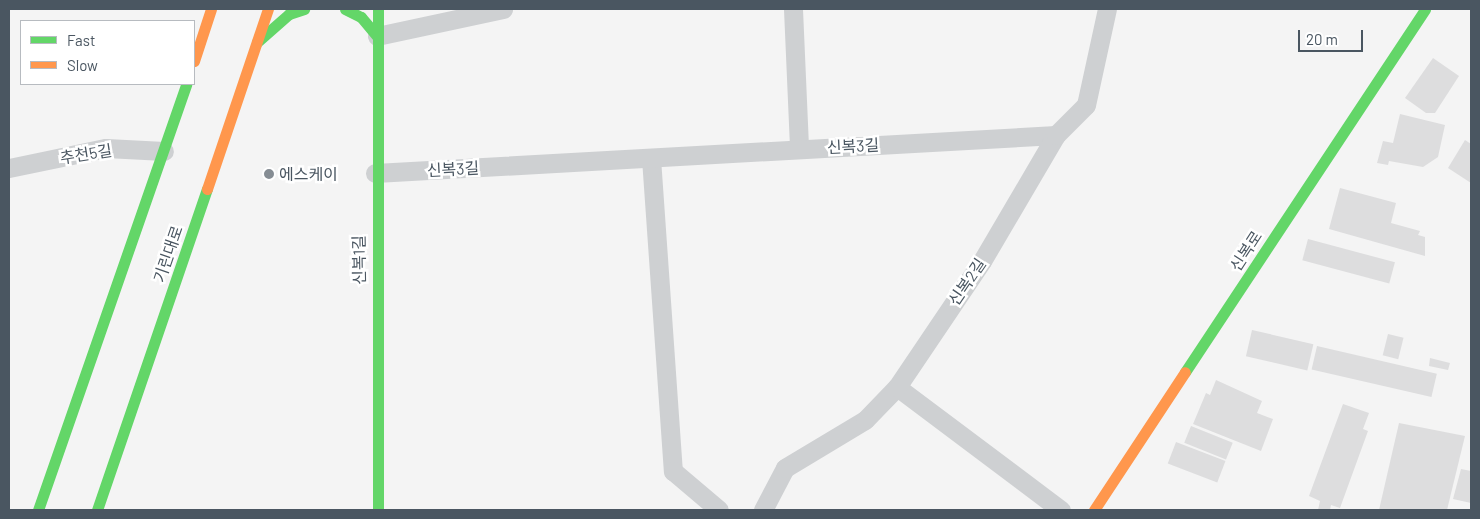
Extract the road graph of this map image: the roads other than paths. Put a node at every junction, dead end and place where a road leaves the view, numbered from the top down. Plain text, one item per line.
1 (211, 9) edge
2 (268, 9) edge
3 (304, 9) edge
4 (345, 9) edge
5 (378, 9) edge
6 (503, 9) edge
7 (793, 9) edge
8 (1107, 9) edge
9 (1425, 9) edge
10 (377, 36) junction
11 (257, 42) junction
12 (195, 58) edge
13 (186, 85) edge
14 (1056, 134) junction
15 (799, 149) junction
16 (164, 151) junction
17 (651, 158) junction
18 (9, 168) edge
19 (375, 173) junction
20 (897, 387) junction
21 (38, 510) edge
22 (97, 510) edge
23 (378, 510) edge
24 (719, 510) edge
25 (763, 510) edge
26 (1060, 510) edge
27 (1094, 510) edge

1 - 12 street
2 - 11 street, 기린대로
3 - 11 street
4 - 10 street
5 - 10 street, 신복1길
6 - 10 street
7 - 15 street
8 - 14 street, 신복2길
9 - 27 street, 신복로
10 - 19 street, 신복1길
11 - 22 street, 기린대로
13 - 16 street
14 - 15 street, 신복3길
14 - 20 street, 신복2길
15 - 17 street, 신복3길
16 - 18 street, 추천5길
16 - 21 street
17 - 19 street, 신복3길
17 - 24 street
19 - 23 street, 신복1길
20 - 25 street, 신복2길
20 - 26 street

